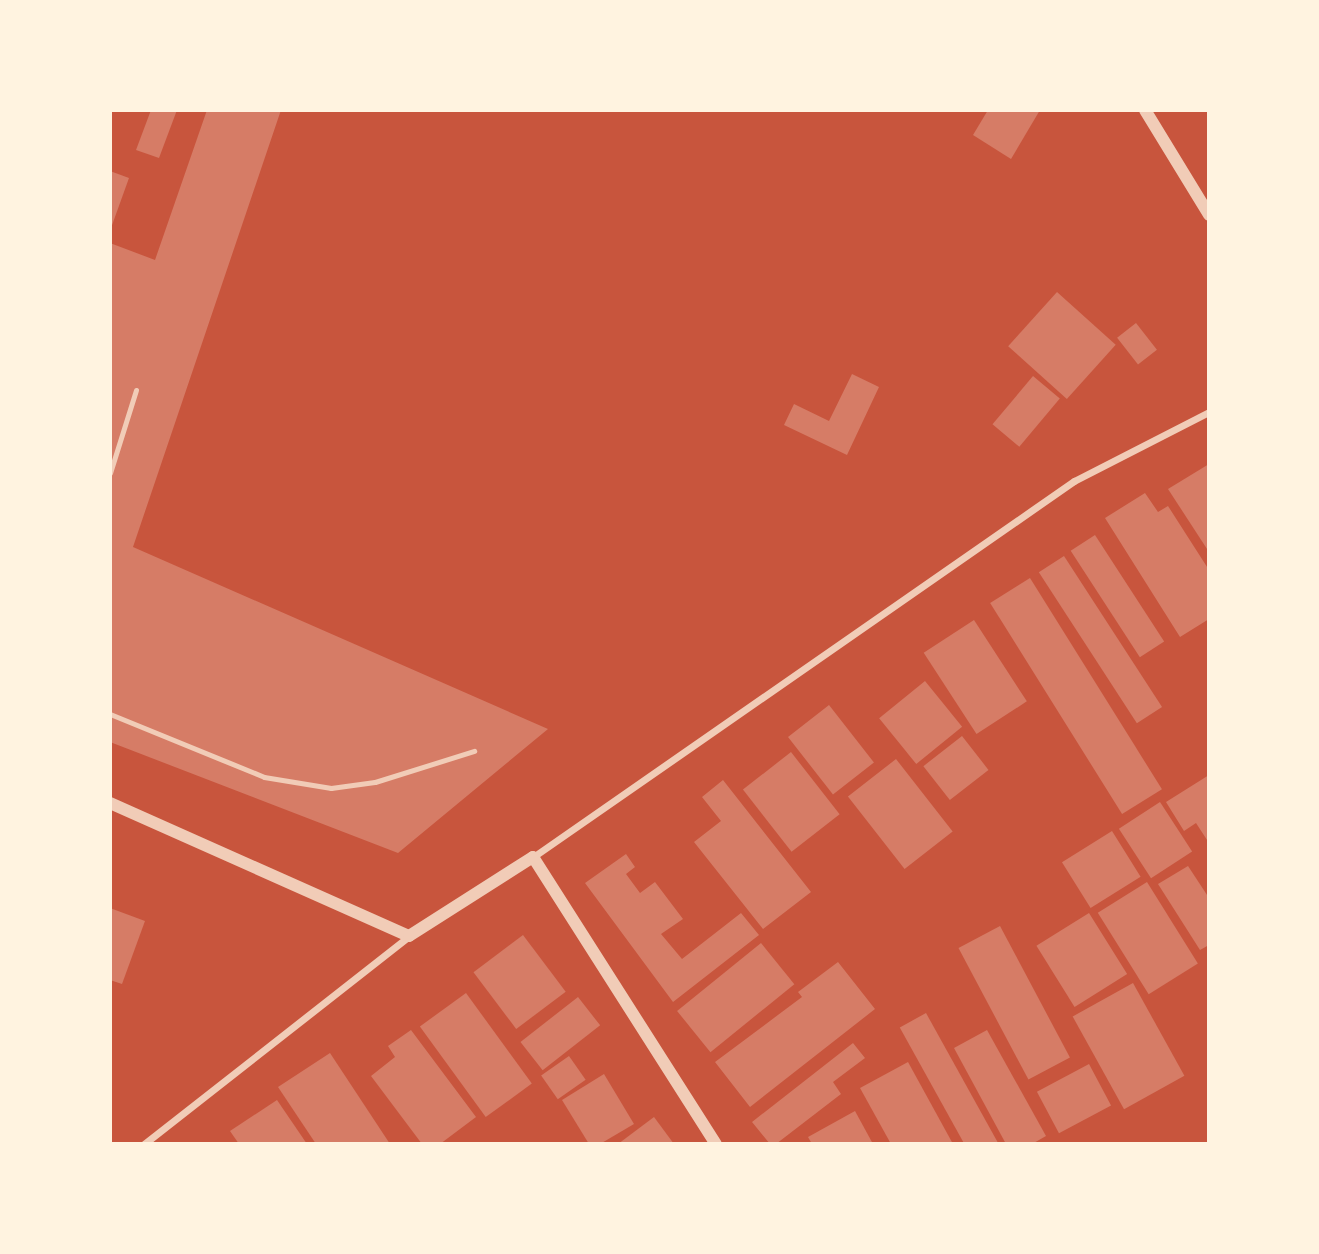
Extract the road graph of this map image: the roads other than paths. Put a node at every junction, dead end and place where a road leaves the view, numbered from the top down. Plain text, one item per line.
1 (1145, 110) edge
2 (1209, 215) edge
3 (136, 390) dead end
4 (1209, 412) edge
5 (110, 473) edge
6 (110, 714) edge
7 (474, 751) dead end
8 (110, 803) edge
9 (533, 857) junction
10 (409, 936) junction
11 (144, 1144) edge
12 (716, 1144) edge

1 - 2 street
3 - 5 lane
4 - 9 street
6 - 7 lane
8 - 10 street
9 - 10 street
9 - 12 street
10 - 11 street

